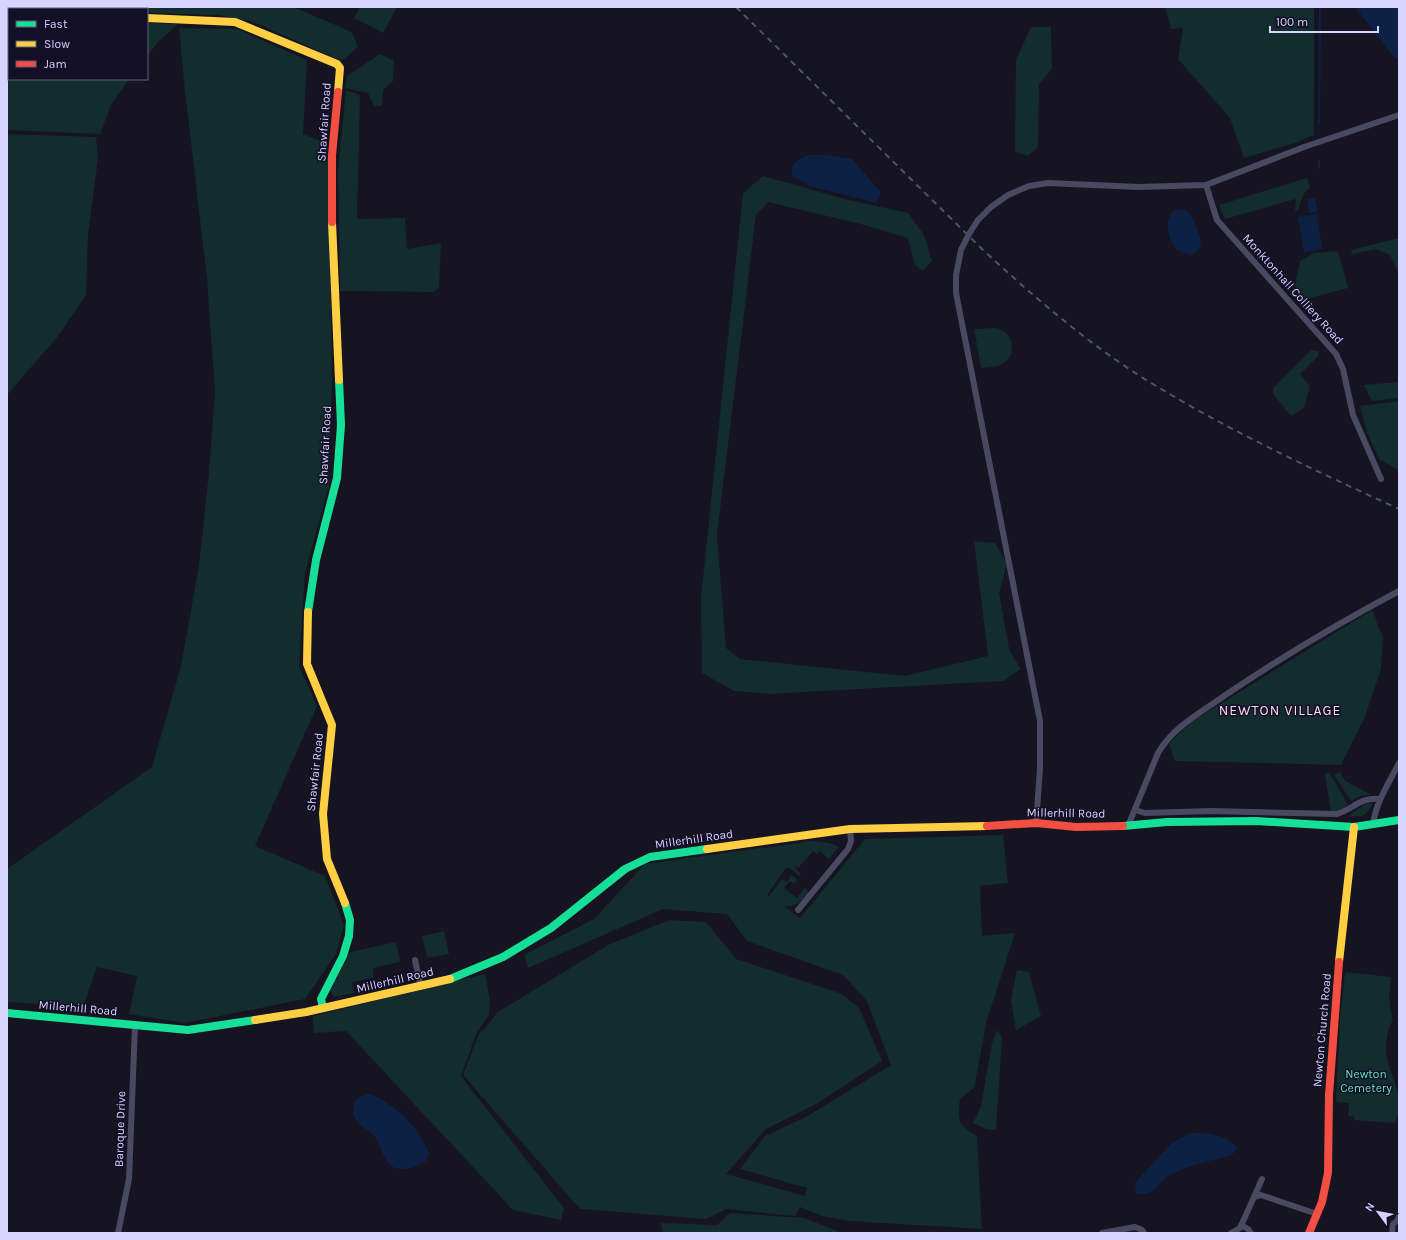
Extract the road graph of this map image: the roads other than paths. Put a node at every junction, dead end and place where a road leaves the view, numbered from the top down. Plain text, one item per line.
1 (148, 18) edge
2 (1399, 114) edge
3 (1206, 185) junction
4 (1381, 479) dead end
5 (1399, 591) edge
6 (1399, 763) edge
7 (1380, 800) junction
8 (1135, 810) junction
9 (1399, 820) edge
10 (1036, 823) junction
11 (1373, 824) junction
12 (1128, 826) junction
13 (1354, 827) junction
14 (850, 829) junction
15 (798, 910) dead end
16 (415, 960) dead end
17 (421, 987) junction
18 (323, 1008) junction
19 (7, 1014) edge
20 (135, 1025) junction
21 (1262, 1179) dead end
22 (1254, 1197) junction
23 (1317, 1214) junction
24 (1399, 1215) edge
25 (1241, 1225) junction
26 (118, 1233) edge
27 (1102, 1233) edge
28 (1144, 1233) edge
29 (1231, 1233) edge
30 (1250, 1233) edge
31 (1309, 1233) edge
32 (1392, 1233) edge

1 - 18 street, Shawfair Road
2 - 3 street
3 - 4 street, Monktonhall Colliery Road
3 - 10 street, bridge
5 - 8 street
6 - 7 street
7 - 8 street
7 - 11 street
8 - 12 street
9 - 11 street, Millerhill Road
10 - 12 street, Millerhill Road
10 - 14 street, Millerhill Road
11 - 13 street, Millerhill Road
12 - 13 street, Millerhill Road
13 - 23 street, Newton Church Road
14 - 15 street
14 - 17 street, Millerhill Road
16 - 17 street
17 - 18 street, Millerhill Road
18 - 20 street, Millerhill Road
19 - 20 street, Millerhill Road
20 - 26 street, Baroque Drive
21 - 22 street
22 - 23 street
22 - 25 street
23 - 31 street, Newton Church Road
24 - 32 street
25 - 29 street
25 - 30 street
27 - 28 street

